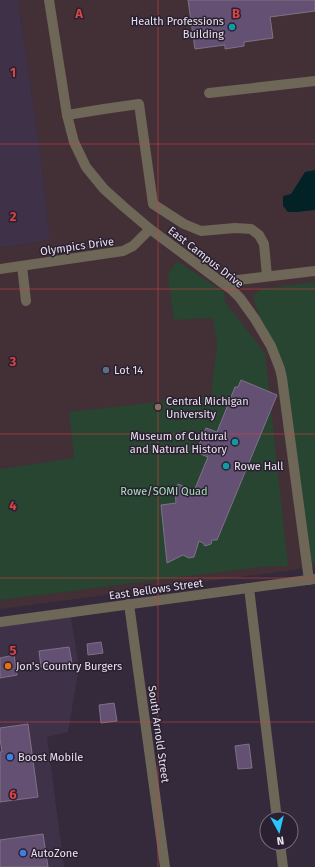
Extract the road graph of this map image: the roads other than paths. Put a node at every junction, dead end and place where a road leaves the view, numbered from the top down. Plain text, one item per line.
1 (48, 0) edge
2 (315, 81) edge
3 (209, 93) dead end
4 (67, 115) junction
5 (150, 229) junction
6 (22, 266) junction
7 (0, 269) edge
8 (315, 271) edge
9 (267, 276) junction
10 (221, 282) junction
11 (26, 301) dead end
12 (312, 580) edge
13 (249, 588) junction
14 (129, 604) junction
15 (0, 622) edge
16 (276, 811) edge
17 (281, 851) edge
18 (165, 867) edge
19 (283, 867) edge

1 - 4 street, East Campus Drive
2 - 3 street
4 - 5 street, East Campus Drive
4 - 9 street
5 - 6 street, Olympics Drive
5 - 10 street, East Campus Drive
6 - 7 street, Olympics Drive
6 - 11 street
8 - 9 street
9 - 10 street
10 - 12 street, East Campus Drive
12 - 13 street, East Bellows Street
13 - 14 street, East Bellows Street
13 - 16 street
14 - 15 street, East Bellows Street
14 - 18 street, South Arnold Street
17 - 19 street

